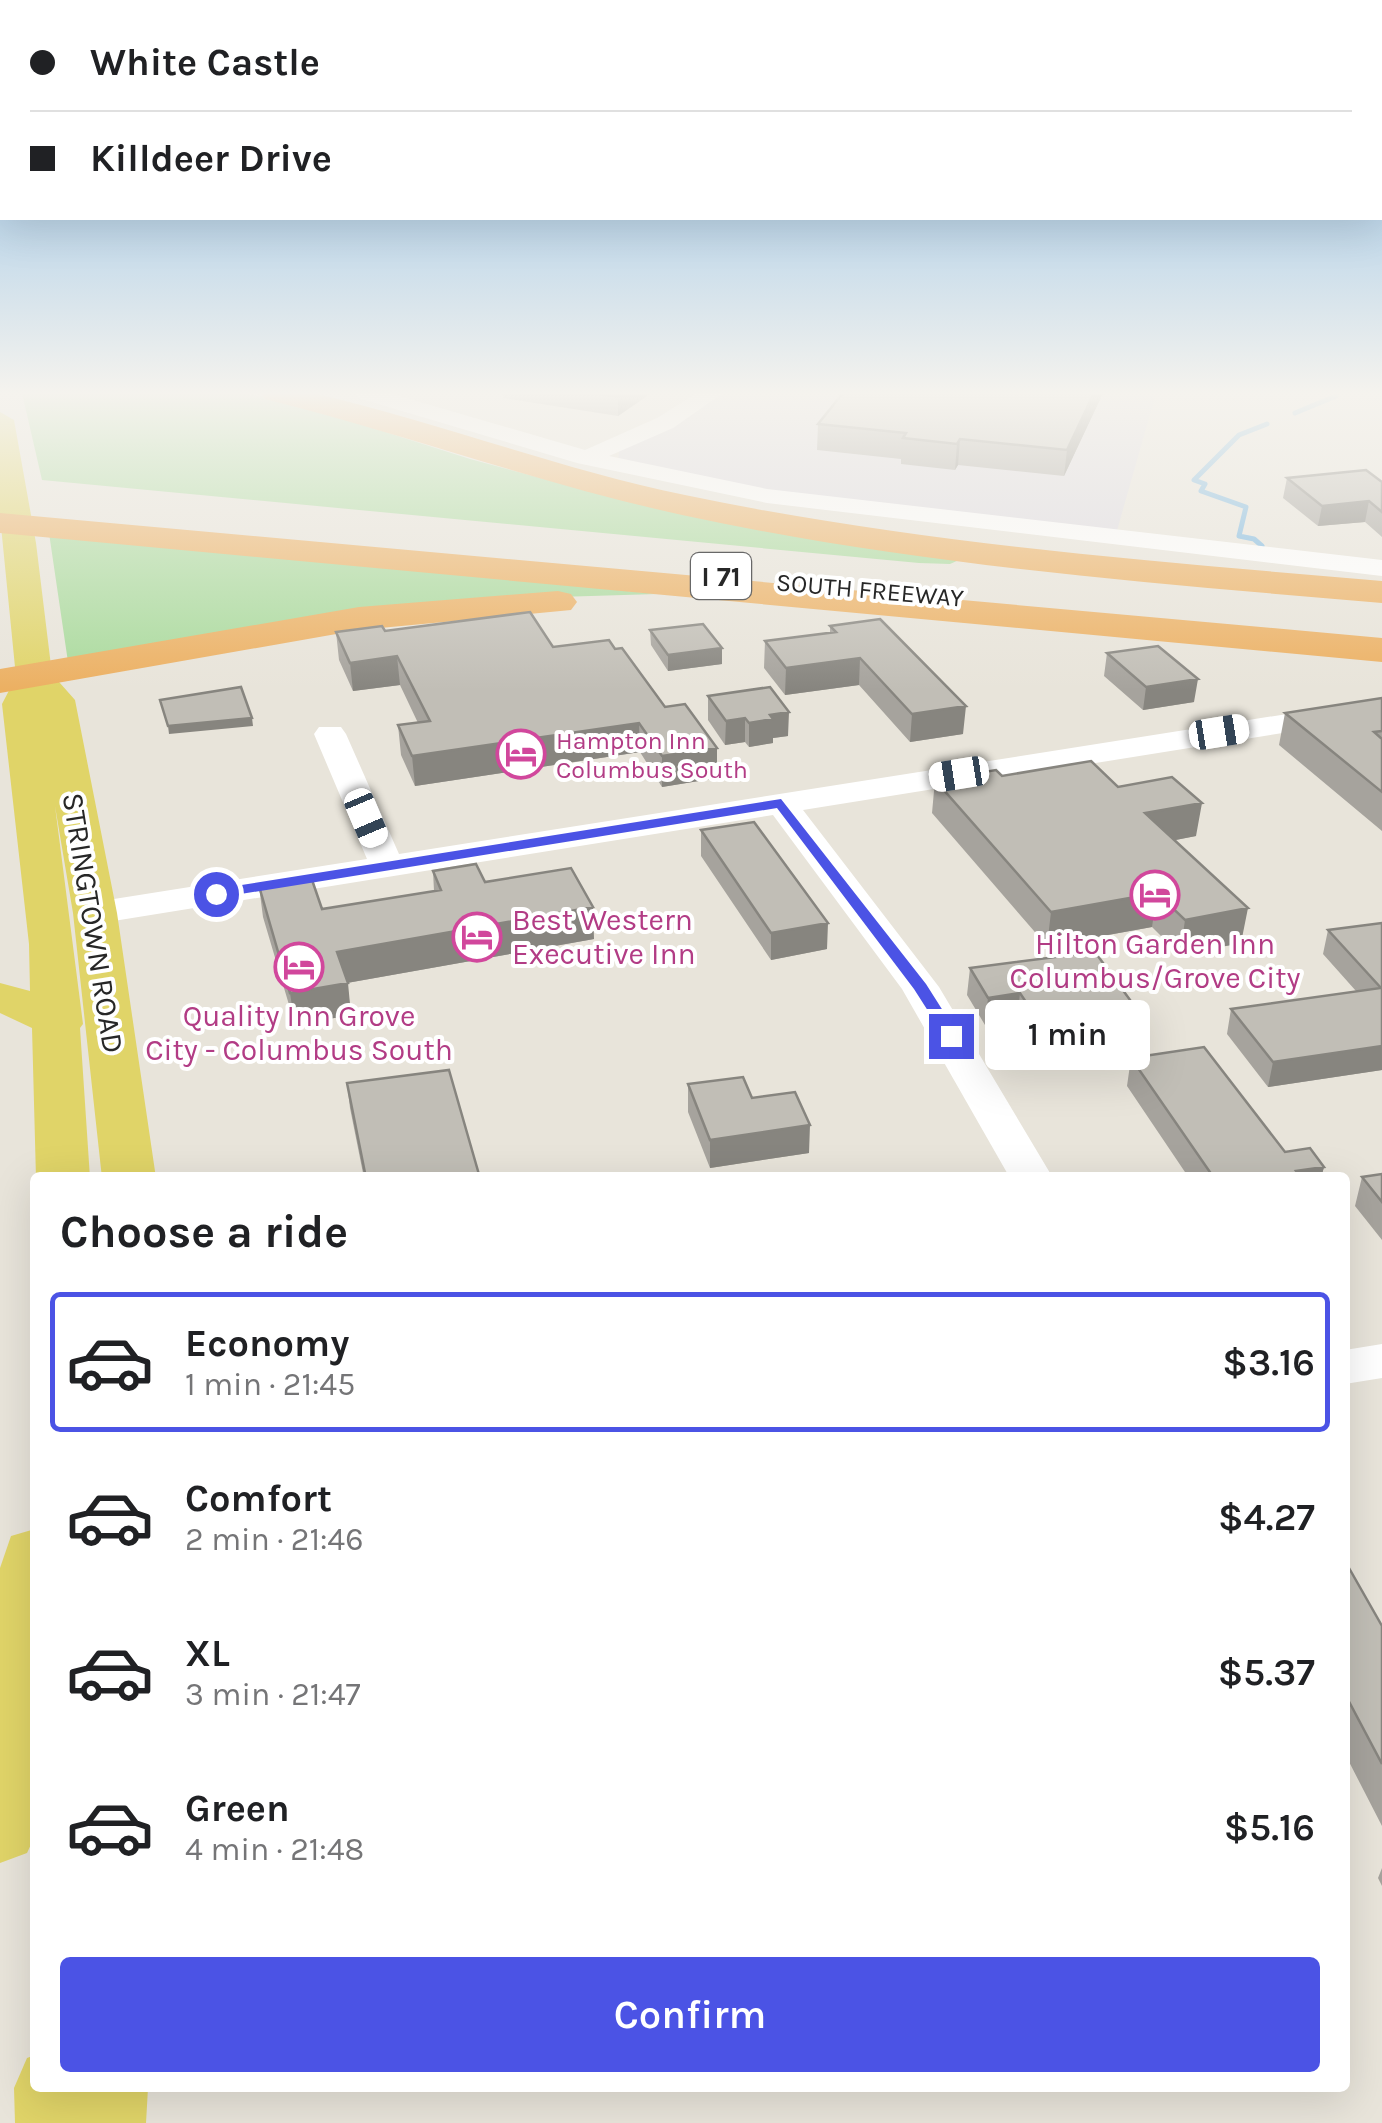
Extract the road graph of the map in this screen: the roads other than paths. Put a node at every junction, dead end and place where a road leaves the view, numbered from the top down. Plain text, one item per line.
1 (6, 492) edge
2 (627, 492) edge
3 (746, 492) edge
4 (0, 510) edge
5 (10, 533) edge
6 (800, 560) dead end
7 (1382, 568) edge
8 (1382, 595) edge
9 (1380, 638) edge
10 (17, 678) edge
11 (1382, 708) edge
12 (330, 734) dead end
13 (31, 774) junction
14 (781, 803) junction
15 (388, 866) junction
16 (94, 913) junction
17 (52, 944) junction
18 (0, 981) edge
19 (0, 997) edge
20 (59, 1024) junction
21 (63, 1172) edge
22 (128, 1172) edge
23 (1028, 1172) edge
24 (1382, 1361) edge
25 (1350, 1367) edge
26 (27, 1596) edge
27 (0, 1829) edge
28 (57, 2092) edge
29 (106, 2092) edge
30 (58, 2123) edge
31 (103, 2123) edge

1 - 5 main road, STRINGTOWN ROAD
2 - 8 highway
3 - 7 street
4 - 9 highway, SOUTH FREEWAY / I 71
5 - 9 highway, I 71
5 - 10 main road, STRINGTOWN ROAD
6 - 9 highway, SOUTH FREEWAY
9 - 10 highway
10 - 13 main road, STRINGTOWN ROAD
10 - 16 main road, STRINGTOWN ROAD
11 - 14 street
12 - 15 street
13 - 16 main road
13 - 17 main road, STRINGTOWN ROAD
14 - 15 street
14 - 23 street
15 - 16 street
16 - 22 main road, STRINGTOWN ROAD
17 - 18 main road
17 - 20 main road, STRINGTOWN ROAD
19 - 20 main road
20 - 21 main road, STRINGTOWN ROAD
24 - 25 street
26 - 27 main road
28 - 30 main road
29 - 31 main road

